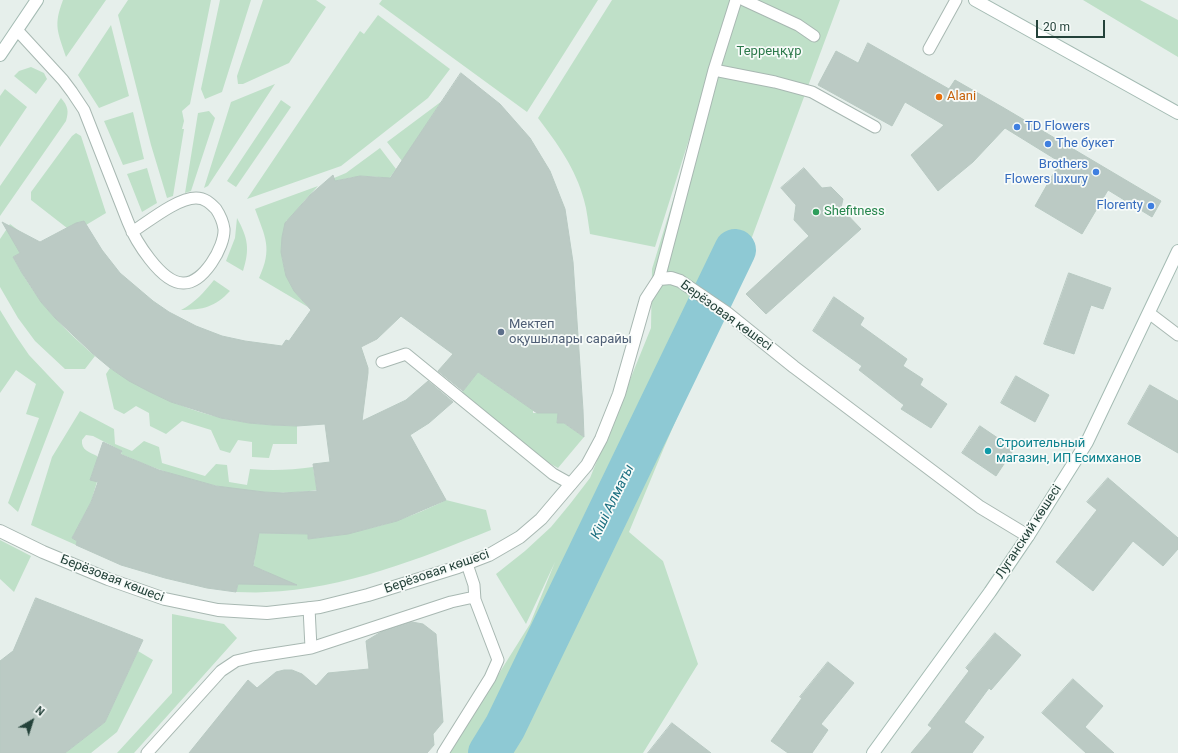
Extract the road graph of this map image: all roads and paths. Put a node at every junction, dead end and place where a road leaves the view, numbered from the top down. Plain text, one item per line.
1 (37, 0) edge
2 (736, 0) edge
3 (744, 0) edge
4 (956, 0) edge
5 (975, 0) edge
6 (17, 30) junction
7 (814, 36) dead end
8 (929, 49) dead end
9 (0, 55) edge
10 (714, 70) junction
11 (1178, 113) edge
12 (875, 127) dead end
13 (132, 232) junction
14 (1178, 251) edge
15 (659, 279) junction
16 (1149, 313) junction
17 (1178, 335) edge
18 (382, 362) dead end
19 (571, 484) junction
20 (0, 531) edge
21 (1028, 536) junction
22 (467, 564) junction
23 (475, 600) junction
24 (309, 608) junction
25 (311, 648) junction
26 (147, 753) edge
27 (443, 753) edge
28 (873, 753) edge

1 - 6 street
2 - 10 lane
3 - 7 lane
4 - 8 lane
5 - 11 street
6 - 9 street
6 - 13 lane
10 - 12 lane
10 - 15 lane
13 - 13 lane
14 - 16 street, Луганский көшесі
15 - 19 street, Берёзовая көшесі
15 - 21 street, Берёзовая көшесі
16 - 17 lane
16 - 21 street, Луганский көшесі
18 - 19 lane
19 - 22 street, Берёзовая көшесі
20 - 24 street, Берёзовая көшесі
21 - 28 street, Луганский көшесі
22 - 23 lane
22 - 24 street, Берёзовая көшесі
23 - 25 lane
23 - 27 lane
24 - 25 lane
25 - 26 lane

